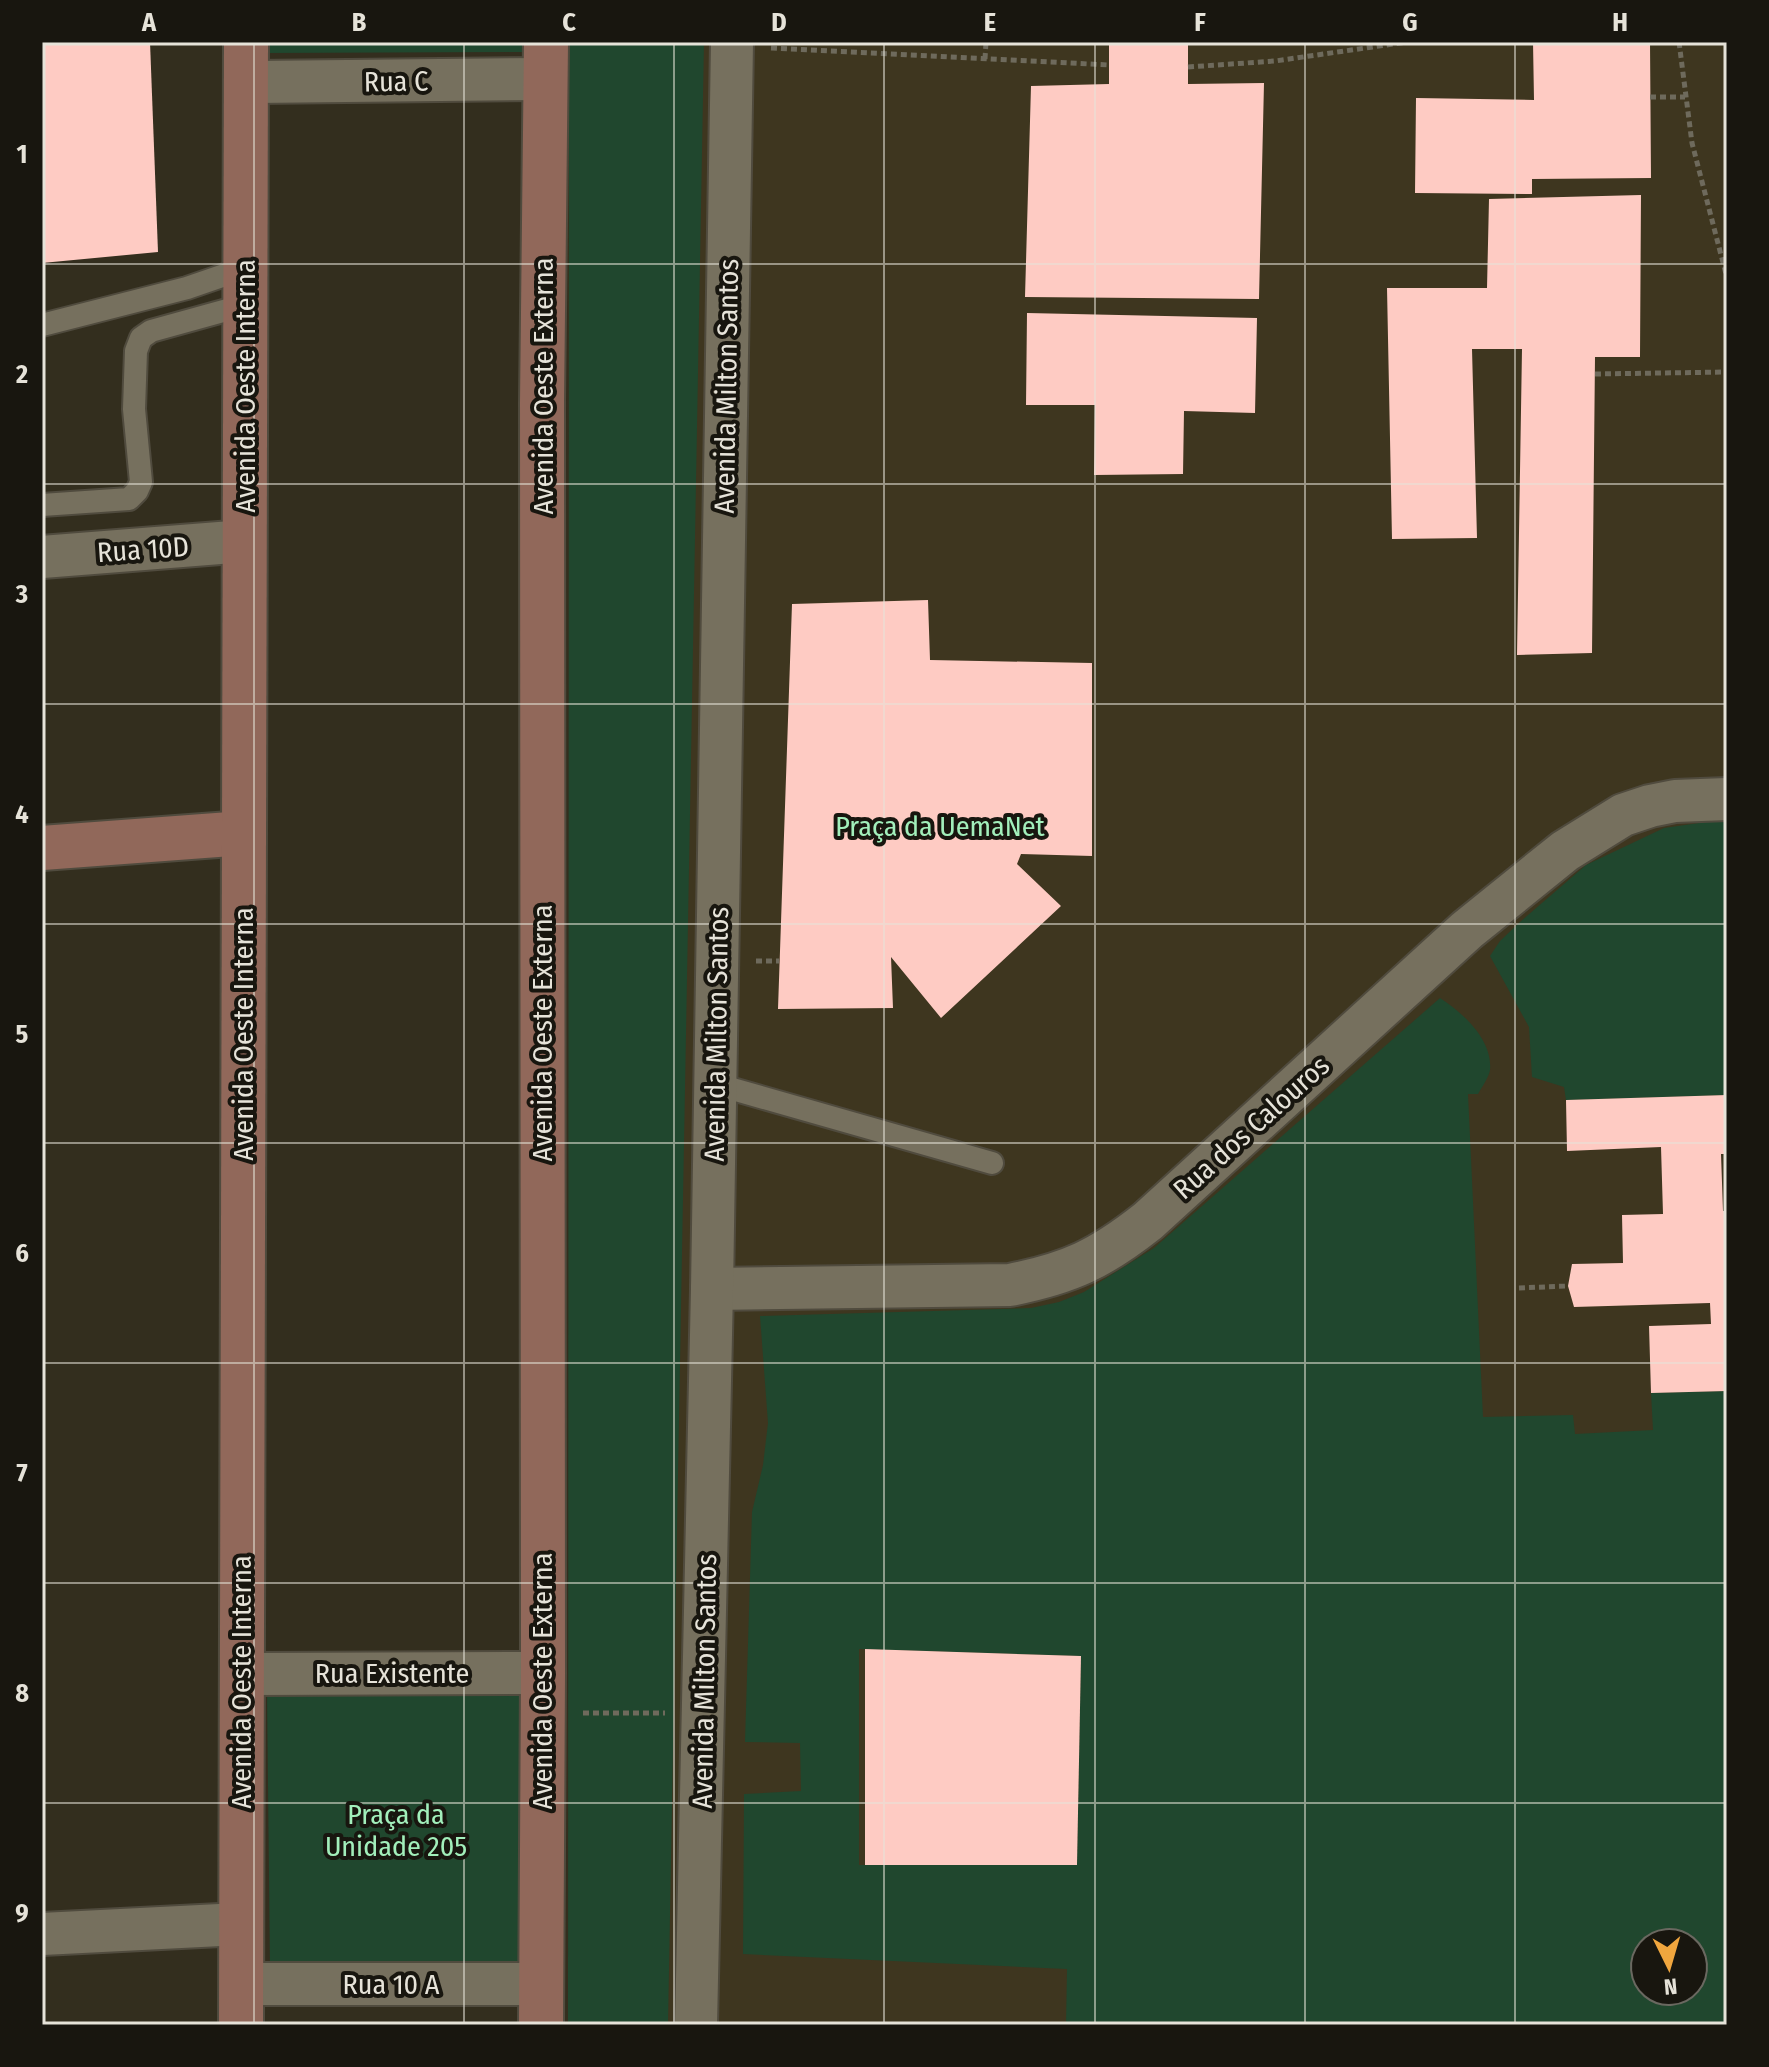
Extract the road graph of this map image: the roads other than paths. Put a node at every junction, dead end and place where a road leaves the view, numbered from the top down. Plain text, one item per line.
1 (732, 42) edge
2 (545, 60) edge
3 (246, 62) edge
4 (245, 286) junction
5 (139, 301) junction
6 (42, 325) edge
7 (151, 331) junction
8 (42, 505) edge
9 (245, 541) junction
10 (42, 557) edge
11 (1727, 799) edge
12 (244, 833) junction
13 (42, 848) edge
14 (715, 1084) junction
15 (992, 1163) dead end
16 (712, 1289) junction
17 (242, 1674) junction
18 (543, 1693) junction
19 (240, 1924) junction
20 (42, 1934) edge
21 (242, 2005) edge
22 (541, 2005) edge
23 (696, 2025) edge

1 - 14 street, Avenida Milton Santos
2 - 3 street, Rua C
2 - 18 street, Avenida Oeste Externa
3 - 4 street, Avenida Oeste Interna
4 - 5 lane
4 - 7 lane
4 - 9 street, Avenida Oeste Interna
5 - 6 lane
5 - 7 lane
7 - 8 lane
9 - 10 street, Rua 10D
9 - 12 street, Avenida Oeste Interna
11 - 16 street, Rua dos Calouros
12 - 13 street
12 - 17 street, Avenida Oeste Interna
14 - 15 lane
14 - 16 street, Avenida Milton Santos
16 - 23 street, Avenida Milton Santos
17 - 18 street, Rua Existente
17 - 19 street, Avenida Oeste Interna
18 - 22 street, Avenida Oeste Externa
19 - 20 street
19 - 21 street, Avenida Oeste Interna
21 - 22 street, Rua 10 A

